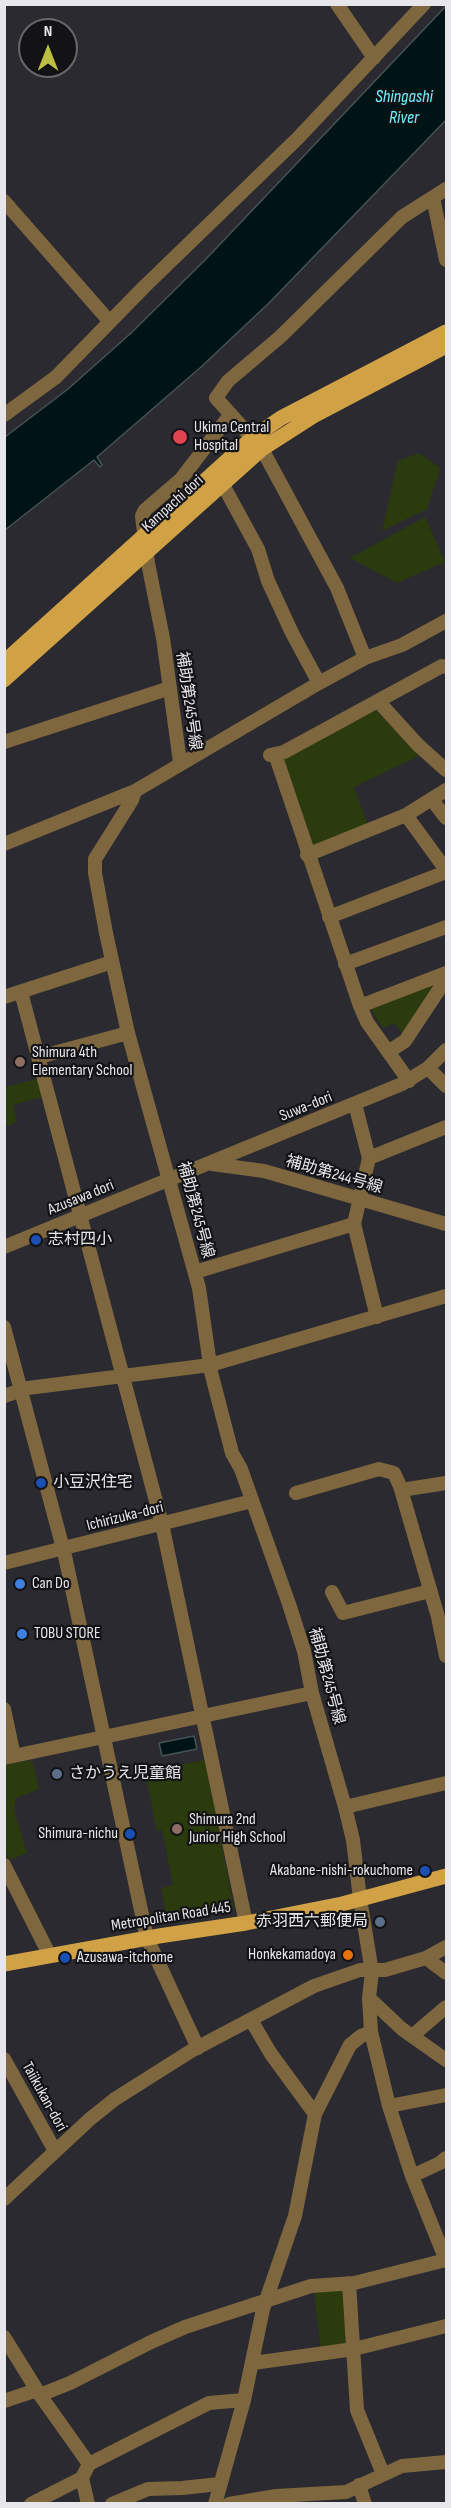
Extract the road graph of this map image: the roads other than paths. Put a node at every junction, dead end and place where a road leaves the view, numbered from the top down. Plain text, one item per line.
1 (337, 4) edge
2 (424, 4) edge
3 (374, 58) junction
4 (447, 189) edge
5 (433, 198) junction
6 (4, 201) edge
7 (447, 260) edge
8 (110, 322) junction
9 (447, 332) edge
10 (447, 346) edge
11 (230, 415) junction
12 (4, 416) edge
13 (257, 443) junction
14 (222, 483) junction
15 (144, 534) junction
16 (146, 552) junction
17 (447, 621) edge
18 (365, 658) junction
19 (4, 662) edge
20 (447, 668) edge
21 (4, 680) edge
22 (320, 683) junction
23 (170, 688) junction
24 (378, 701) junction
25 (4, 742) edge
26 (183, 763) junction
27 (447, 770) edge
28 (447, 790) edge
29 (135, 791) junction
30 (432, 800) junction
31 (406, 815) junction
32 (447, 818) edge
33 (4, 844) edge
34 (308, 855) junction
35 (447, 871) edge
36 (329, 917) junction
37 (447, 927) edge
38 (112, 962) junction
39 (345, 963) junction
40 (447, 973) edge
41 (447, 979) edge
42 (21, 992) junction
43 (4, 997) edge
44 (360, 1006) junction
45 (128, 1033) junction
46 (447, 1050) edge
47 (388, 1052) junction
48 (39, 1057) junction
49 (428, 1068) junction
50 (409, 1081) junction
51 (447, 1086) edge
52 (355, 1104) junction
53 (447, 1127) edge
54 (369, 1158) junction
55 (210, 1164) junction
56 (169, 1180) junction
57 (359, 1200) junction
58 (81, 1216) junction
59 (354, 1224) junction
60 (447, 1224) edge
61 (4, 1247) edge
62 (195, 1272) junction
63 (447, 1296) edge
64 (377, 1317) junction
65 (4, 1327) edge
66 (210, 1365) junction
67 (123, 1376) junction
68 (21, 1390) junction
69 (4, 1396) edge
70 (447, 1483) edge
71 (401, 1490) junction
72 (296, 1493) dead end
73 (252, 1501) junction
74 (162, 1524) junction
75 (63, 1549) junction
76 (4, 1563) edge
77 (430, 1591) junction
78 (332, 1592) dead end
79 (442, 1616) edge
80 (447, 1656) edge
81 (312, 1693) junction
82 (4, 1709) edge
83 (204, 1716) junction
84 (104, 1736) junction
85 (9, 1757) edge
86 (447, 1783) edge
87 (345, 1807) junction
88 (4, 1865) edge
89 (447, 1876) edge
90 (360, 1899) junction
91 (246, 1923) junction
92 (147, 1938) junction
93 (447, 1947) edge
94 (50, 1956) junction
95 (426, 1958) junction
96 (4, 1964) edge
97 (372, 1972) junction
98 (447, 1973) edge
99 (369, 1998) junction
100 (444, 2012) edge
101 (251, 2020) junction
102 (371, 2032) junction
103 (412, 2036) junction
104 (198, 2048) junction
105 (4, 2059) edge
106 (447, 2060) edge
107 (447, 2095) edge
108 (389, 2106) junction
109 (315, 2114) junction
110 (55, 2151) junction
111 (447, 2158) edge
112 (412, 2176) junction
113 (4, 2199) edge
114 (443, 2243) edge
115 (446, 2260) edge
116 (350, 2283) junction
117 (265, 2302) junction
118 (447, 2326) edge
119 (4, 2337) edge
120 (354, 2349) junction
121 (253, 2363) junction
122 (39, 2392) junction
123 (244, 2400) junction
124 (4, 2401) edge
125 (447, 2462) edge
126 (89, 2464) junction
127 (383, 2474) junction
128 (82, 2478) junction
129 (219, 2484) junction
130 (359, 2485) junction
131 (31, 2504) edge
132 (88, 2504) edge
133 (112, 2504) edge
134 (215, 2504) edge
135 (229, 2504) edge
136 (365, 2504) edge

1 - 3 street
2 - 3 street
3 - 8 street
4 - 5 street
5 - 7 street
5 - 11 street
6 - 8 street
8 - 12 street
9 - 13 main road, Kampachi dori
10 - 13 main road, Kampachi dori
11 - 13 street
11 - 15 street, 補助第245号線
13 - 14 main road, Kampachi dori
13 - 15 main road, Kampachi dori
13 - 18 street
14 - 16 main road, Kampachi dori
14 - 22 street
15 - 16 street, 補助第245号線
15 - 19 main road, Kampachi dori
16 - 21 main road, Kampachi dori
16 - 23 street, 補助第245号線
17 - 18 street
18 - 22 street
20 - 24 street
22 - 26 street
23 - 25 street
23 - 26 street, 補助第245号線
24 - 27 street
24 - 34 street
26 - 29 street, 補助第245号線
28 - 30 street
29 - 33 street
29 - 38 street, 補助第245号線
30 - 31 street
30 - 32 street
31 - 34 street
31 - 35 street
34 - 36 street
35 - 36 street
36 - 39 street
37 - 39 street
38 - 42 street
38 - 45 street, 補助第245号線
39 - 44 street
40 - 44 street
41 - 47 street
42 - 43 street
42 - 48 street
44 - 47 street
45 - 48 street
45 - 56 street, 補助第245号線
46 - 49 street, Suwa-dori
47 - 50 street
48 - 58 street
49 - 50 street, Suwa-dori
49 - 51 street
50 - 52 street, Suwa-dori
52 - 54 street
52 - 55 street, Suwa-dori
53 - 54 street
54 - 57 street
55 - 56 street, Suwa-dori
55 - 57 street, 補助第244号線
56 - 58 street, Azusawa dori
56 - 62 street, 補助第245号線
57 - 59 street
57 - 60 street, 補助第244号線
58 - 61 street, Azusawa dori
58 - 67 street
59 - 62 street
59 - 64 street
62 - 66 street, 補助第245号線
63 - 64 street
64 - 66 street
65 - 68 street
66 - 67 street
66 - 73 street, 補助第245号線
67 - 68 street
67 - 74 street
68 - 69 street
68 - 75 street
70 - 71 street
71 - 72 street
71 - 77 street
73 - 74 street, Ichirizuka-dori
73 - 81 street, 補助第245号線
74 - 75 street, Ichirizuka-dori
74 - 83 street
75 - 76 street, Ichirizuka-dori
75 - 84 street
77 - 78 street
77 - 79 street
79 - 80 street
81 - 83 street
81 - 87 street, 補助第245号線
82 - 85 street
83 - 84 street
83 - 91 street
84 - 85 street
84 - 92 street
86 - 87 street
87 - 90 street, 補助第245号線
88 - 94 street
89 - 90 main road, Metropolitan Road 445
90 - 91 main road, Metropolitan Road 445
90 - 97 street, 補助第245号線
91 - 92 main road, Metropolitan Road 445
92 - 94 main road, Metropolitan Road 445
92 - 104 street
93 - 95 street
94 - 96 main road, Metropolitan Road 445
95 - 97 street
95 - 98 street
97 - 99 street, 補助第245号線
97 - 101 street
99 - 102 street, 補助第245号線
99 - 103 street
100 - 103 street
101 - 104 street
101 - 109 street
102 - 108 street, 補助第245号線
102 - 109 street
103 - 106 street
104 - 110 street
105 - 110 street, Taiikukan-dori
107 - 108 street
108 - 112 street, 補助第245号線
109 - 117 street
110 - 113 street
111 - 112 street
112 - 114 street, 補助第245号線
114 - 115 street, 補助第245号線
115 - 116 street
116 - 117 street
116 - 120 street
117 - 121 street
117 - 122 street
118 - 120 street
119 - 122 street
120 - 121 street
120 - 127 street
121 - 123 street
122 - 124 street
122 - 126 street
123 - 126 street
123 - 129 street
125 - 127 street
126 - 128 street
127 - 130 street
128 - 131 street
128 - 132 street
129 - 133 street
129 - 134 street
130 - 135 street
130 - 136 street

